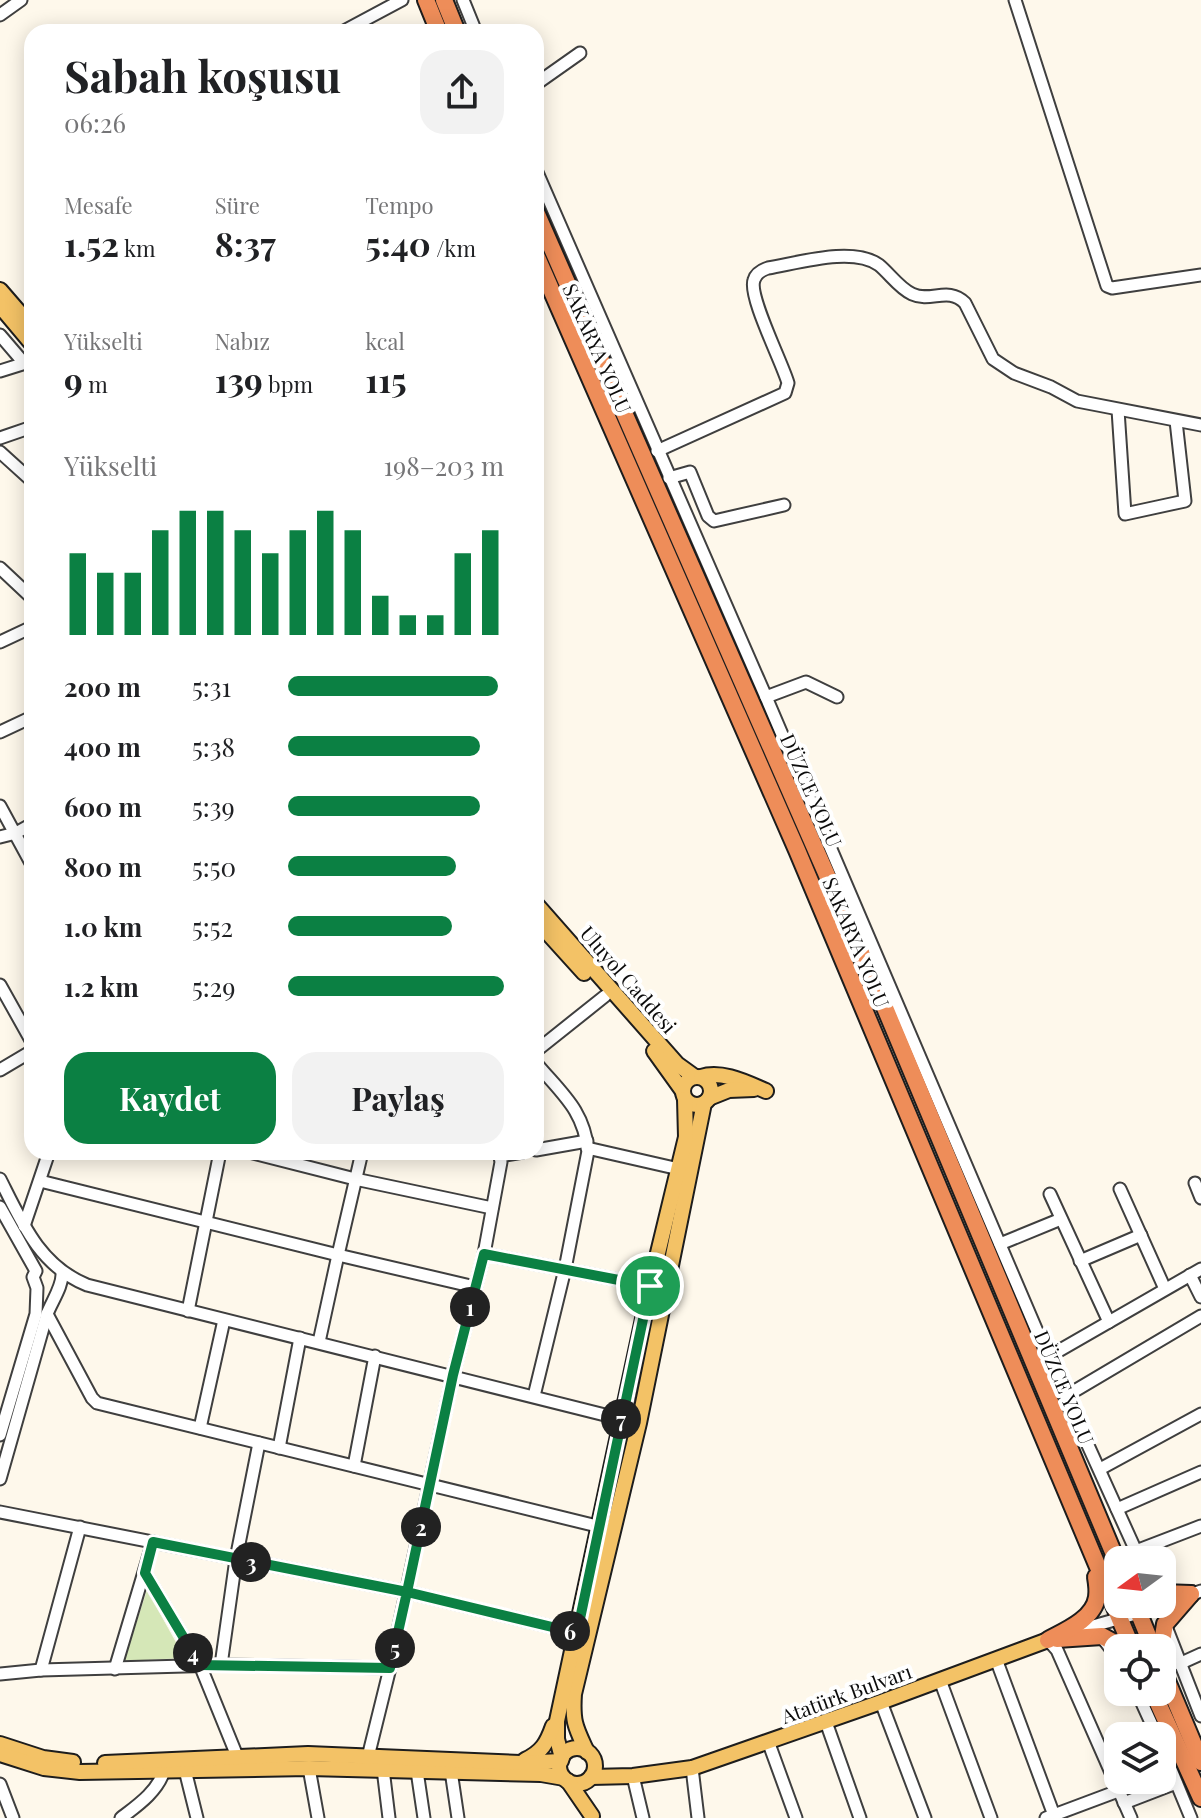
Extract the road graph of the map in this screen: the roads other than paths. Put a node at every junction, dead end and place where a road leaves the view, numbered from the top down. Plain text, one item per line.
1 (21, 0) edge
2 (402, 0) edge
3 (426, 0) edge
4 (444, 0) edge
5 (463, 0) edge
6 (1015, 0) edge
7 (0, 15) edge
8 (357, 24) edge
9 (436, 24) edge
10 (454, 24) edge
11 (473, 24) edge
12 (580, 53) dead end
13 (544, 78) edge
14 (544, 189) edge
15 (544, 230) edge
16 (544, 273) edge
17 (1201, 275) edge
18 (0, 290) edge
19 (1, 309) edge
20 (24, 318) edge
21 (0, 335) edge
22 (24, 335) edge
23 (24, 358) edge
24 (24, 363) edge
25 (0, 371) edge
26 (1118, 410) junction
27 (1176, 421) junction
28 (1201, 425) edge
29 (24, 430) edge
30 (0, 438) edge
31 (657, 451) junction
32 (0, 452) edge
33 (24, 474) edge
34 (669, 478) junction
35 (784, 505) dead end
36 (0, 568) edge
37 (24, 589) edge
38 (24, 631) edge
39 (0, 642) edge
40 (766, 697) junction
41 (837, 697) dead end
42 (24, 721) edge
43 (0, 732) edge
44 (0, 806) edge
45 (24, 828) edge
46 (16, 833) junction
47 (0, 837) edge
48 (24, 849) edge
49 (544, 913) edge
50 (544, 929) edge
51 (0, 985) edge
52 (605, 996) junction
53 (24, 1028) edge
54 (544, 1045) edge
55 (24, 1056) edge
56 (0, 1070) edge
57 (544, 1072) edge
58 (698, 1077) junction
59 (684, 1095) junction
60 (707, 1100) junction
61 (587, 1144) junction
62 (544, 1149) edge
63 (47, 1160) edge
64 (218, 1160) edge
65 (292, 1160) edge
66 (360, 1160) edge
67 (499, 1160) edge
68 (679, 1169) junction
69 (0, 1179) edge
70 (355, 1179) junction
71 (40, 1181) junction
72 (1195, 1183) dead end
73 (1120, 1189) dead end
74 (1050, 1194) dead end
75 (1201, 1198) edge
76 (0, 1207) edge
77 (492, 1208) junction
78 (1061, 1219) junction
79 (206, 1222) junction
80 (24, 1226) junction
81 (1141, 1235) junction
82 (1000, 1244) junction
83 (484, 1254) junction
84 (338, 1255) junction
85 (1080, 1261) junction
86 (51, 1264) junction
87 (565, 1269) junction
88 (1201, 1269) edge
89 (36, 1271) junction
90 (62, 1273) junction
91 (1190, 1275) junction
92 (87, 1285) junction
93 (650, 1286) junction
94 (475, 1287) junction
95 (37, 1288) junction
96 (58, 1289) junction
97 (1165, 1289) junction
98 (1201, 1297) edge
99 (188, 1311) junction
100 (47, 1314) junction
101 (1201, 1316) edge
102 (224, 1320) junction
103 (1109, 1322) junction
104 (300, 1338) junction
105 (319, 1342) junction
106 (375, 1356) junction
107 (1048, 1357) junction
108 (453, 1375) junction
109 (534, 1396) junction
110 (1066, 1396) junction
111 (5, 1404) edge
112 (1201, 1414) edge
113 (621, 1419) junction
114 (200, 1428) junction
115 (0, 1435) edge
116 (259, 1443) junction
117 (279, 1448) junction
118 (354, 1466) junction
119 (1100, 1469) junction
120 (1201, 1472) edge
121 (0, 1479) edge
122 (430, 1485) junction
123 (1117, 1509) junction
124 (0, 1512) edge
125 (1101, 1524) junction
126 (597, 1526) junction
127 (1201, 1526) edge
128 (80, 1527) junction
129 (153, 1542) junction
130 (1110, 1546) edge
131 (1122, 1546) edge
132 (1129, 1546) edge
133 (1157, 1546) edge
134 (236, 1559) junction
135 (1096, 1563) junction
136 (145, 1573) junction
137 (1104, 1582) edge
138 (407, 1592) junction
139 (1196, 1593) edge
140 (1176, 1598) edge
141 (1119, 1618) joint
142 (1165, 1624) junction
143 (577, 1633) junction
144 (1126, 1634) edge
145 (1163, 1634) edge
146 (1102, 1636) joint
147 (1104, 1639) edge
148 (1048, 1640) junction
149 (1201, 1654) edge
150 (996, 1659) junction
151 (1179, 1664) junction
152 (200, 1665) junction
153 (221, 1665) junction
154 (390, 1668) junction
155 (115, 1669) junction
156 (41, 1670) junction
157 (0, 1674) edge
158 (940, 1680) junction
159 (881, 1702) junction
160 (1176, 1702) edge
161 (1177, 1705) joint
162 (1159, 1706) edge
163 (560, 1710) junction
164 (1200, 1713) edge
165 (826, 1722) junction
166 (768, 1741) junction
167 (0, 1744) edge
168 (0, 1754) edge
169 (237, 1756) junction
170 (368, 1757) junction
171 (561, 1759) junction
172 (1104, 1759) edge
173 (1201, 1762) edge
174 (513, 1763) junction
175 (309, 1768) junction
176 (591, 1768) junction
177 (692, 1768) junction
178 (383, 1769) junction
179 (185, 1770) junction
180 (164, 1771) junction
181 (417, 1771) junction
182 (451, 1771) junction
183 (655, 1772) junction
184 (633, 1776) junction
185 (566, 1780) junction
186 (1176, 1783) edge
187 (0, 1784) edge
188 (1110, 1794) edge
189 (1120, 1794) edge
190 (1147, 1794) edge
191 (1201, 1798) edge
192 (1124, 1803) junction
193 (592, 1817) edge
194 (1051, 1817) edge
195 (13, 1818) edge
196 (121, 1818) edge
197 (197, 1818) edge
198 (318, 1818) edge
199 (389, 1818) edge
200 (424, 1818) edge
201 (458, 1818) edge
202 (643, 1818) edge
203 (698, 1818) edge
204 (796, 1818) edge
205 (860, 1818) edge
206 (925, 1818) edge
207 (991, 1818) edge
208 (1131, 1818) edge
209 (1191, 1818) edge

1 - 7 street
2 - 8 street
3 - 9 highway
4 - 10 highway
5 - 11 street
6 - 17 street
12 - 13 street
14 - 31 street
15 - 125 highway, DÜZCE YOLU
16 - 135 highway, SAKARYA YOLU
18 - 20 main road
19 - 22 main road
21 - 23 street
24 - 25 street
26 - 27 street
26 - 27 street
26 - 31 street
27 - 28 street
29 - 30 street
31 - 34 street
32 - 33 street
34 - 35 street
34 - 40 street
36 - 37 street
38 - 39 street
40 - 41 street
40 - 82 street
42 - 43 street
44 - 46 street
45 - 46 street
46 - 47 street
46 - 48 street
49 - 58 main road, Uluyol Caddesi
50 - 52 main road, Uluyol Caddesi
51 - 53 street
52 - 54 street
52 - 59 main road, Uluyol Caddesi
55 - 56 street
57 - 61 street
58 - 59 main road
58 - 60 main road
58 - 60 main road
59 - 60 main road
59 - 68 main road
60 - 176 main road
61 - 62 street
61 - 68 street
61 - 87 street
63 - 71 street
64 - 79 street
65 - 70 street
66 - 70 street
67 - 77 street
68 - 93 main road
69 - 80 street
70 - 77 street
70 - 84 street
71 - 79 street
71 - 80 street
72 - 75 street
73 - 81 street
74 - 78 street
76 - 89 street
77 - 83 street
78 - 82 street
78 - 85 street
79 - 84 street
79 - 99 street
80 - 86 street
81 - 85 street
81 - 97 street
82 - 107 street
83 - 87 street
83 - 94 street
84 - 94 street
84 - 105 street
85 - 103 street
86 - 89 street
86 - 90 street
87 - 93 street
87 - 109 street
88 - 91 street
89 - 95 street
90 - 92 street
90 - 96 street
91 - 97 street
91 - 98 street
92 - 96 street
92 - 99 street
93 - 113 main road
94 - 108 street
95 - 96 street
95 - 111 street
96 - 100 street
97 - 103 street
99 - 102 street
100 - 114 street
100 - 121 street
101 - 110 street
102 - 104 street
102 - 114 street
103 - 107 street
104 - 105 street
104 - 117 street
105 - 106 street
106 - 108 street
106 - 118 street
107 - 110 street
108 - 109 street
108 - 122 street
109 - 113 street
110 - 119 street
111 - 115 street
112 - 119 street
113 - 126 main road
114 - 116 street
116 - 117 street
116 - 134 street
117 - 118 street
118 - 122 street
119 - 123 street
120 - 123 street
122 - 126 street
122 - 138 street
123 - 132 street
124 - 128 street
125 - 130 highway, DÜZCE YOLU
125 - 131 highway
126 - 143 main road
127 - 133 street
128 - 129 street
128 - 156 street
129 - 134 street
129 - 136 street
134 - 138 street
134 - 153 street
135 - 137 highway, SAKARYA YOLU
135 - 148 highway
136 - 152 street
136 - 155 street
138 - 143 street
138 - 154 street
139 - 140 street
139 - 142 highway
141 - 144 highway, SAKARYA YOLU
141 - 148 street
142 - 145 highway
142 - 151 street
143 - 163 main road
146 - 147 street
146 - 148 highway
148 - 150 main road, Atatürk Bulvarı
148 - 172 street
149 - 151 street
150 - 158 main road, Atatürk Bulvarı
150 - 194 street
151 - 164 street
152 - 153 street
152 - 155 street
152 - 169 street
153 - 154 street
154 - 170 street
155 - 156 street
156 - 157 street
158 - 159 main road, Atatürk Bulvarı
158 - 207 street
159 - 165 main road, Atatürk Bulvarı
159 - 206 street
160 - 161 highway
161 - 173 highway
162 - 191 highway
163 - 171 main road
163 - 174 main road
165 - 166 main road, Atatürk Bulvarı
165 - 205 street
166 - 177 main road, Atatürk Bulvarı
166 - 204 street
167 - 169 main road
168 - 180 main road
169 - 170 main road
170 - 174 main road
171 - 174 main road
171 - 176 main road
171 - 185 main road
175 - 178 main road
175 - 179 main road
175 - 198 street
176 - 183 main road
176 - 184 main road
176 - 185 main road
176 - 193 main road
177 - 183 main road, Atatürk Bulvarı
177 - 203 street
178 - 181 main road
178 - 199 street
179 - 180 main road
179 - 197 street
180 - 196 street
181 - 182 main road
181 - 200 street
182 - 185 main road
182 - 201 street
183 - 184 main road
184 - 202 street
185 - 193 main road
186 - 209 street
187 - 195 street
188 - 194 street
189 - 192 street
190 - 192 street
192 - 208 street

